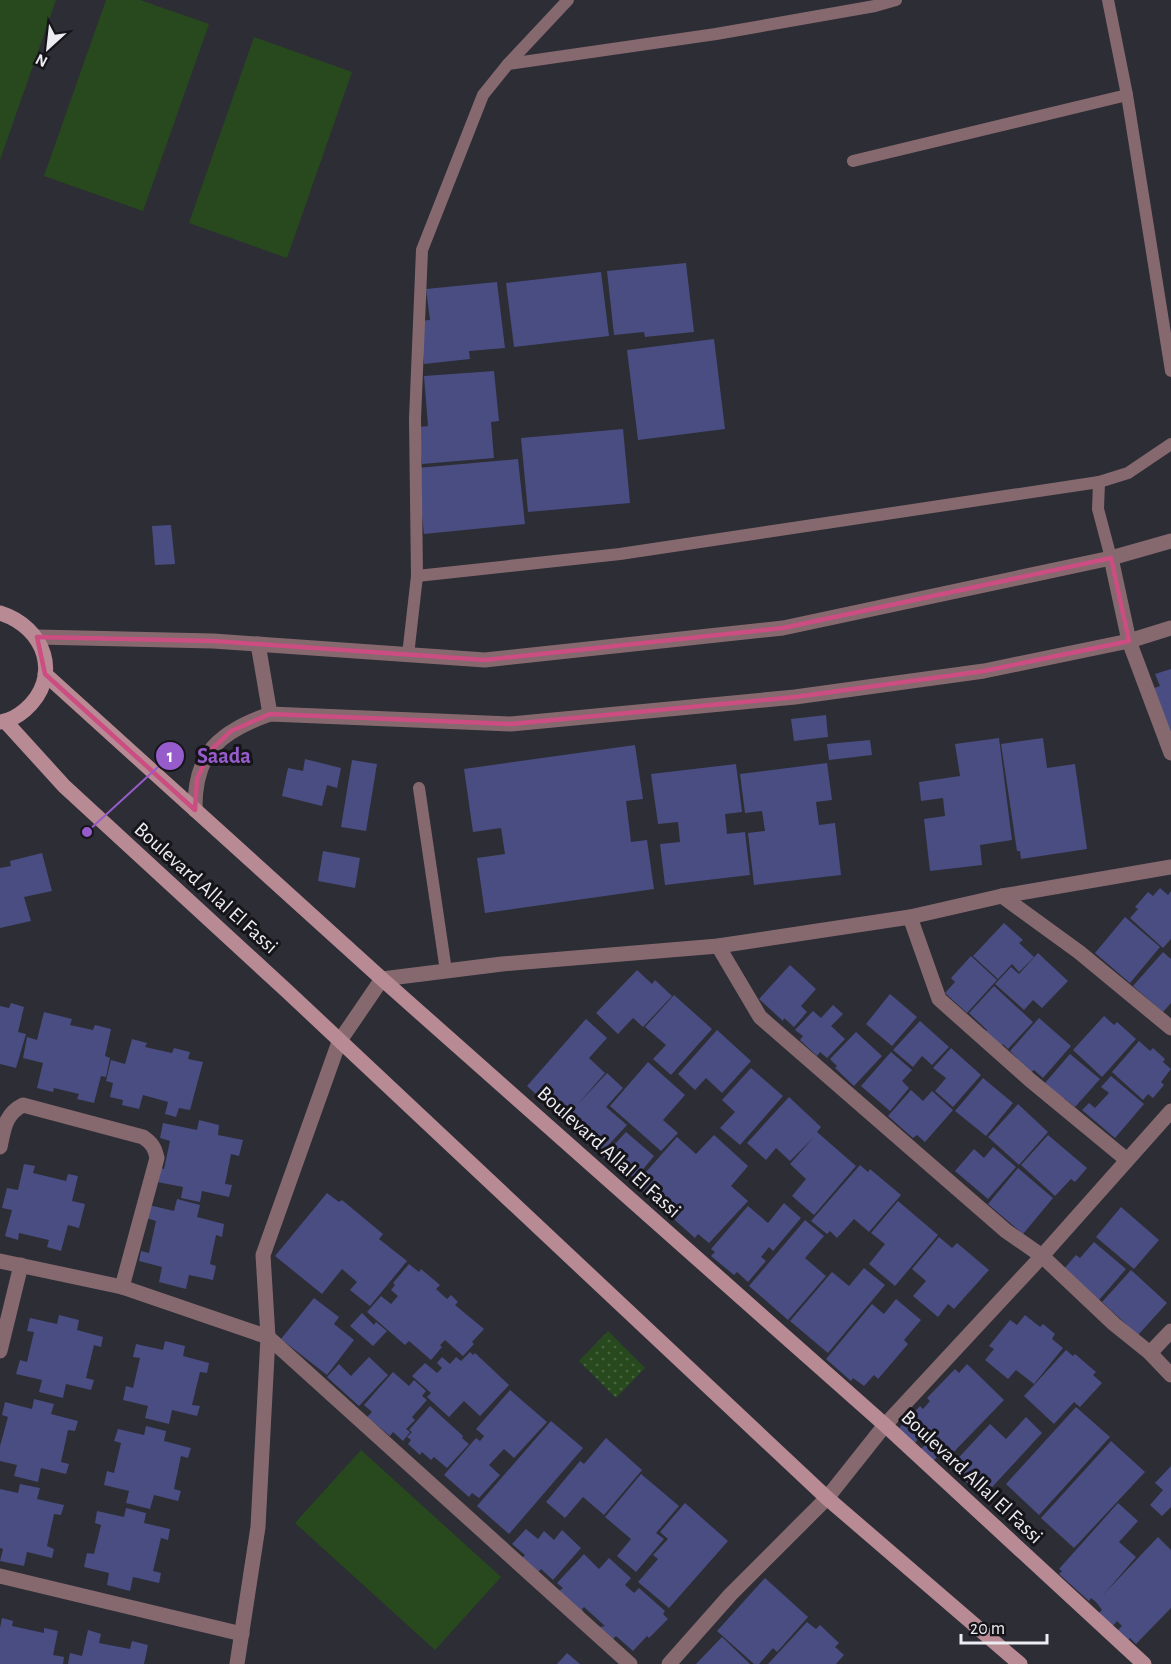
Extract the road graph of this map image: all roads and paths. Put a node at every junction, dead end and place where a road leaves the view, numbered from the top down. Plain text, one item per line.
1 (568, 0) edge
2 (896, 0) edge
3 (1108, 0) edge
4 (508, 64) junction
5 (1127, 95) junction
6 (853, 161) dead end
7 (1171, 371) edge
8 (1171, 444) edge
9 (1099, 482) junction
10 (1171, 541) edge
11 (1111, 558) junction
12 (417, 576) junction
13 (0, 613) edge
14 (1171, 628) edge
15 (37, 637) junction
16 (1129, 641) junction
17 (258, 644) junction
18 (408, 655) junction
19 (45, 674) junction
20 (270, 714) junction
21 (3, 722) edge
22 (1171, 753) edge
23 (420, 788) dead end
24 (195, 810) junction
25 (1171, 867) edge
26 (1002, 896) junction
27 (910, 917) junction
28 (718, 946) junction
29 (446, 971) junction
30 (382, 979) junction
31 (1171, 1028) edge
32 (339, 1042) junction
33 (1171, 1111) edge
34 (0, 1147) edge
35 (1127, 1160) junction
36 (1042, 1256) junction
37 (0, 1261) edge
38 (21, 1265) junction
39 (122, 1287) junction
40 (1171, 1332) edge
41 (268, 1337) junction
42 (0, 1351) edge
43 (1150, 1353) junction
44 (1171, 1375) edge
45 (885, 1425) junction
46 (827, 1498) junction
47 (0, 1576) edge
48 (242, 1634) junction
49 (237, 1664) edge
50 (630, 1664) edge
51 (669, 1664) edge
52 (1020, 1664) edge
53 (1144, 1664) edge

1 - 4 lane
2 - 4 lane
3 - 5 lane
4 - 12 lane
5 - 6 lane
5 - 7 lane
8 - 9 lane
9 - 11 lane
9 - 12 lane
10 - 11 street
11 - 16 street
11 - 18 street
12 - 18 lane
13 - 15 main road
14 - 16 street
15 - 17 street
15 - 19 main road
16 - 20 street
16 - 22 street
17 - 18 street
17 - 20 street
19 - 21 main road
19 - 24 main road, Boulevard Allal El Fassi
20 - 24 street
21 - 32 main road, Boulevard Allal El Fassi
23 - 29 lane
24 - 30 main road, Boulevard Allal El Fassi
25 - 26 street
26 - 27 street
26 - 31 street
27 - 28 street
27 - 35 street
28 - 29 street
28 - 36 street
29 - 30 street
30 - 32 street
30 - 45 main road, Boulevard Allal El Fassi
32 - 41 street
32 - 46 main road, Boulevard Allal El Fassi
33 - 35 street
34 - 39 street
35 - 36 street
36 - 43 street
36 - 45 street
37 - 38 street
38 - 39 street
38 - 42 street
39 - 41 street
40 - 43 street
41 - 48 street
41 - 50 street
43 - 44 street
45 - 46 street
45 - 53 main road, Boulevard Allal El Fassi
46 - 51 street
46 - 52 main road, Boulevard Allal El Fassi
47 - 48 street
48 - 49 street

